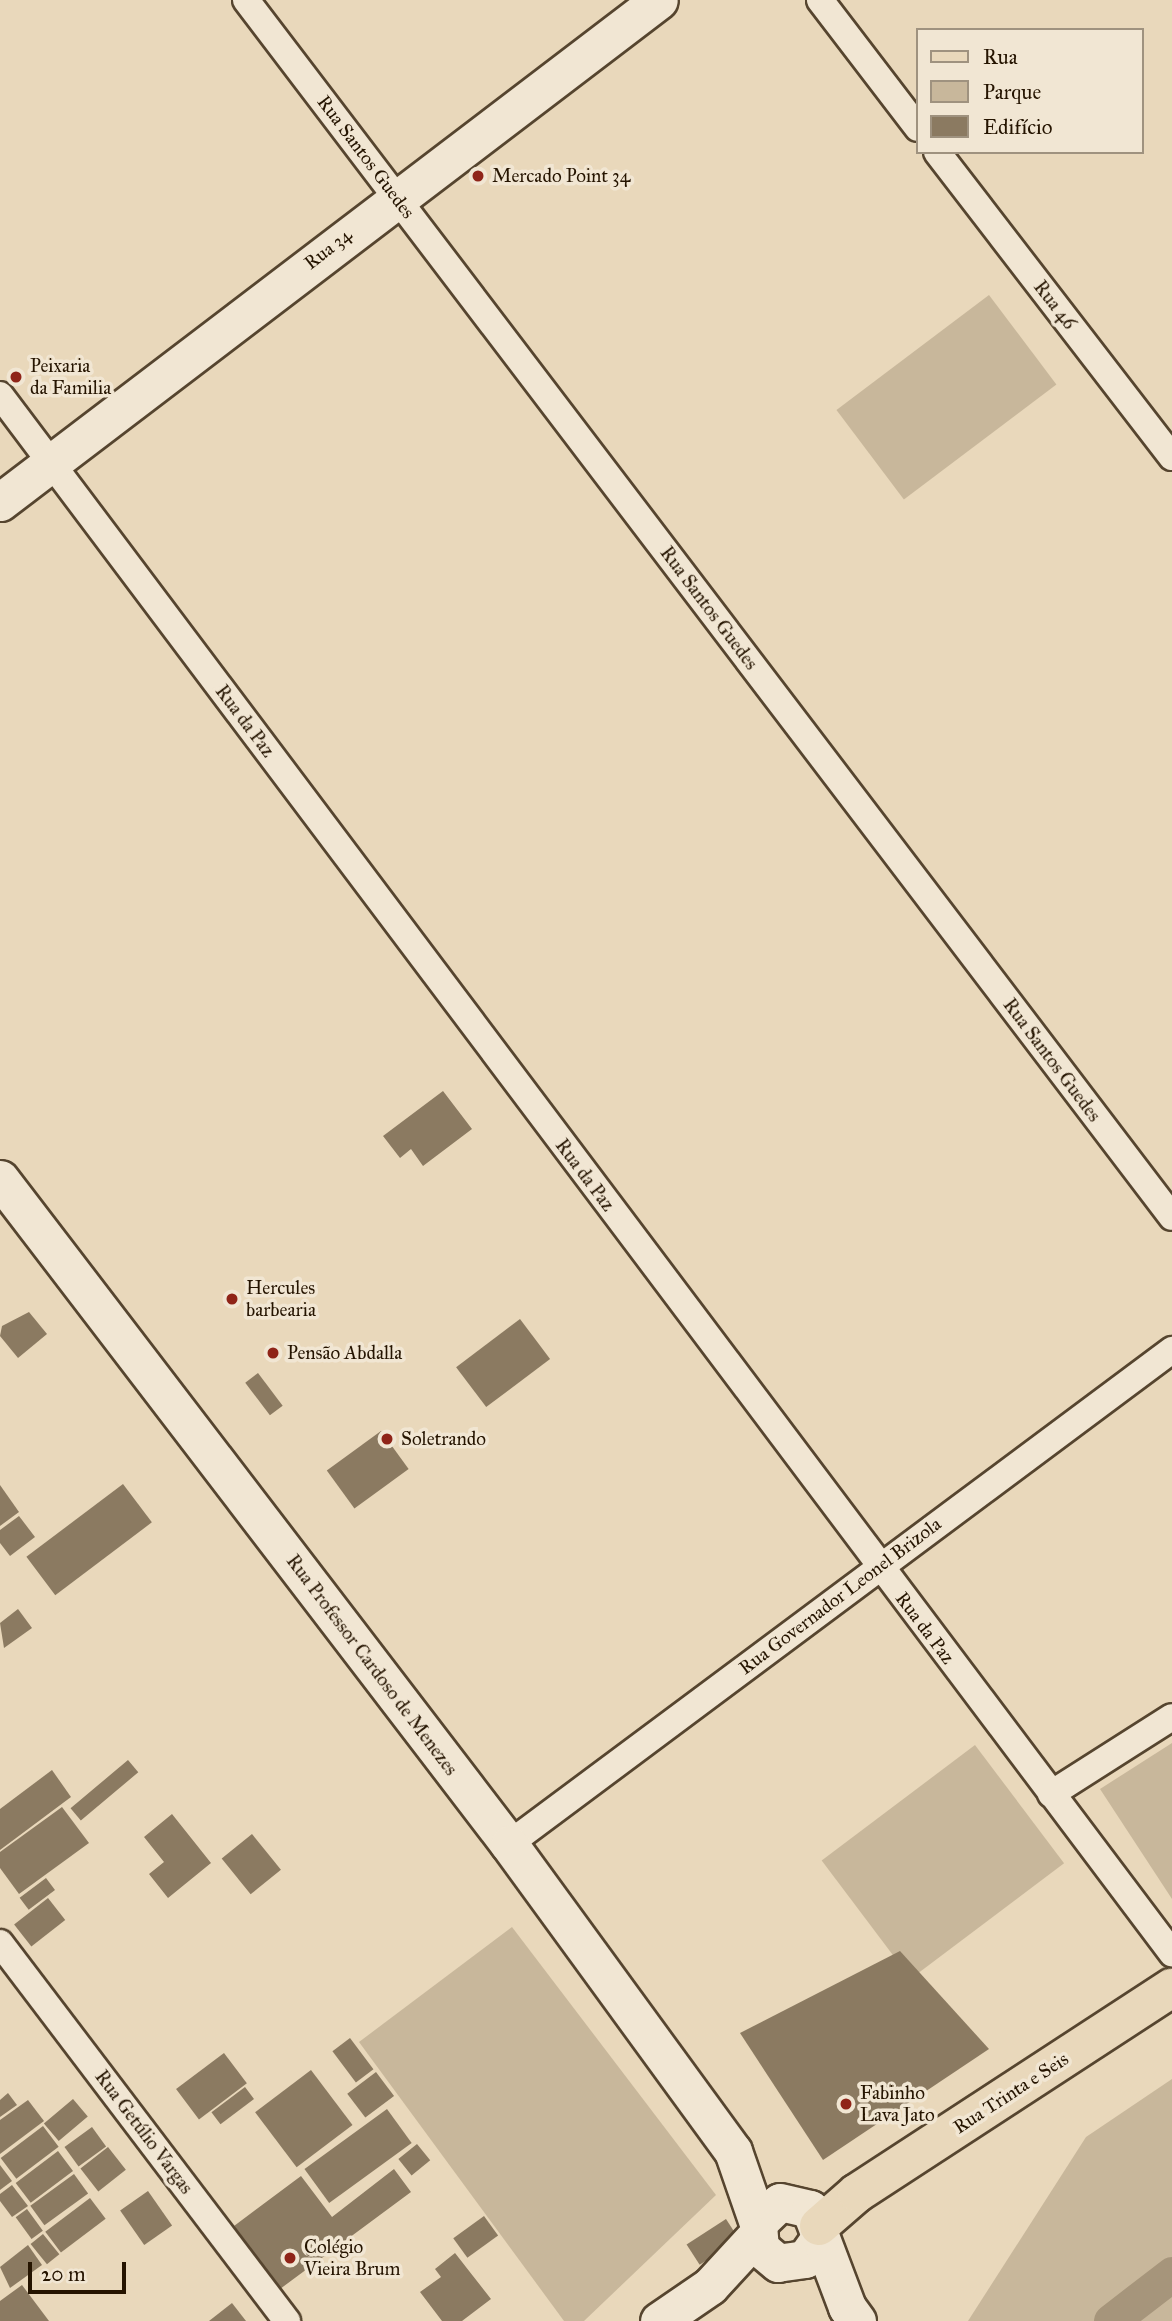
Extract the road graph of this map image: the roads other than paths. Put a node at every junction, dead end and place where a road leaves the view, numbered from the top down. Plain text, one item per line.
1 (246, 0) edge
2 (659, 0) edge
3 (820, 0) edge
4 (916, 125) edge
5 (939, 154) edge
6 (395, 197) junction
7 (0, 394) edge
8 (1172, 457) edge
9 (52, 462) junction
10 (0, 502) edge
11 (0, 1178) edge
12 (1172, 1217) edge
13 (1172, 1350) edge
14 (878, 1567) junction
15 (1172, 1717) edge
16 (1051, 1794) junction
17 (509, 1844) junction
18 (0, 1943) edge
19 (1172, 1953) edge
20 (1172, 1988) edge
21 (736, 2156) junction
22 (810, 2222) junction
23 (768, 2246) junction
24 (852, 2314) edge
25 (288, 2321) edge
26 (659, 2321) edge

1 - 6 street, Rua Santos Guedes
2 - 6 street, Rua 34
3 - 4 street
5 - 8 street, Rua 46
6 - 9 street, Rua 34
6 - 12 street, Rua Santos Guedes
7 - 9 street, Rua da Paz
9 - 10 street, Rua 34
9 - 14 street, Rua da Paz
11 - 17 street, Rua Professor Cardoso de Menezes
13 - 14 street, Rua Governador Leonel Brizola
14 - 16 street, Rua da Paz
14 - 17 street, Rua Governador Leonel Brizola
15 - 16 street
16 - 19 street, Rua da Paz
17 - 21 street, Rua Professor Cardoso de Menezes
18 - 25 street, Rua Getúlio Vargas
20 - 22 main road, Rua Trinta e Seis
21 - 22 street, Rua Professor Cardoso de Menezes
21 - 23 street, Rua Professor Cardoso de Menezes
22 - 23 street
22 - 23 street
22 - 24 street, Rua Professor Cardoso de Menezes
23 - 24 street, Rua Professor Cardoso de Menezes
23 - 26 street

